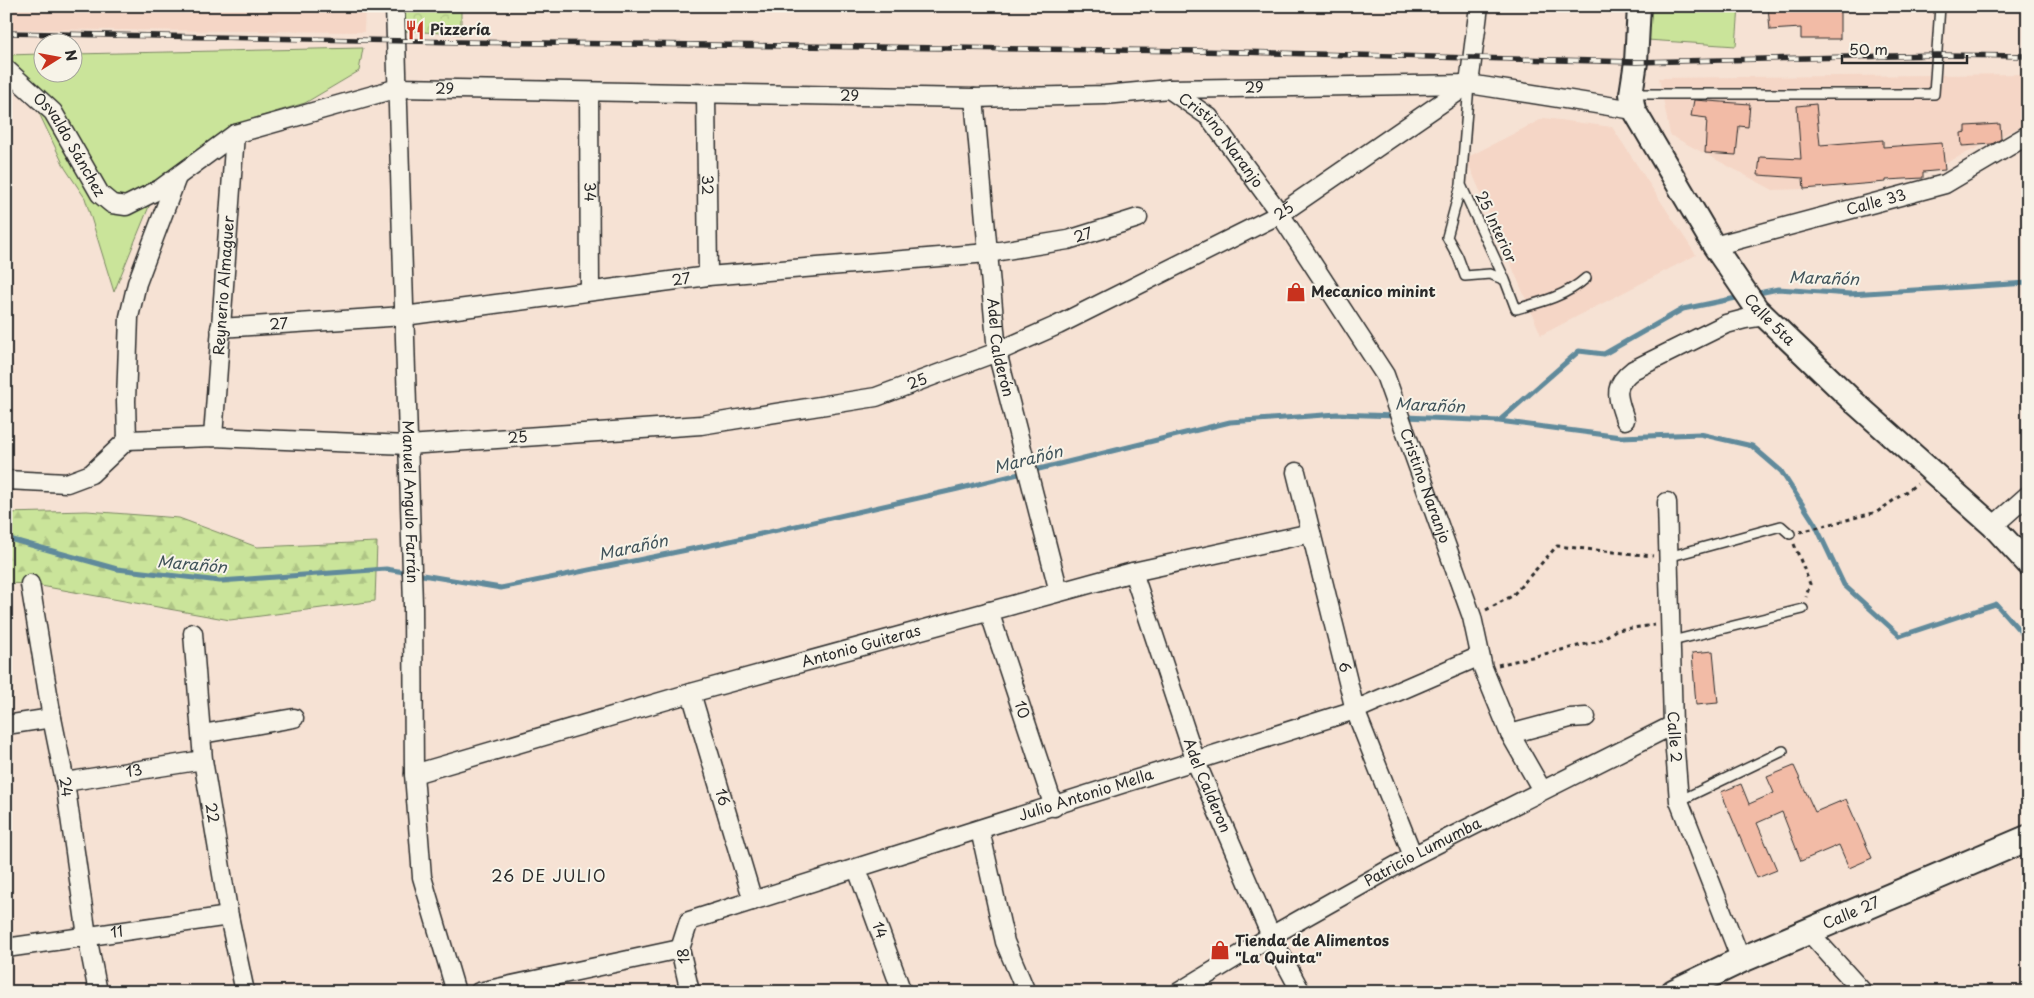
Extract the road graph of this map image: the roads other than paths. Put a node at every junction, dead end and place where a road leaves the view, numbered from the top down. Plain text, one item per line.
1 (395, 6) edge
2 (1479, 6) edge
3 (1639, 6) edge
4 (1940, 6) edge
5 (6, 68) edge
6 (1469, 84) junction
7 (398, 88) junction
8 (1169, 89) junction
9 (589, 92) junction
10 (706, 94) junction
11 (974, 98) junction
12 (1632, 102) junction
13 (235, 134) junction
14 (2028, 135) edge
15 (177, 177) junction
16 (1461, 185) junction
17 (1280, 214) junction
18 (1138, 218) dead end
19 (1714, 246) junction
20 (988, 253) junction
21 (708, 276) junction
22 (1586, 278) dead end
23 (1505, 280) junction
24 (590, 291) junction
25 (1761, 313) junction
26 (404, 316) junction
27 (220, 328) junction
28 (997, 352) junction
29 (1626, 420) dead end
30 (213, 437) junction
31 (127, 440) junction
32 (408, 445) junction
33 (1296, 472) dead end
34 (6, 480) edge
35 (2028, 494) edge
36 (1667, 502) dead end
37 (1992, 526) junction
38 (1311, 534) junction
39 (1790, 534) road end
40 (1668, 557) junction
41 (2028, 564) edge
42 (1133, 572) junction
43 (30, 584) dead end
44 (1059, 592) junction
45 (1803, 608) road end
46 (989, 611) junction
47 (193, 633) dead end
48 (1672, 642) junction
49 (1481, 662) junction
50 (691, 693) junction
51 (1356, 710) junction
52 (1586, 717) dead end
53 (52, 718) junction
54 (294, 718) dead end
55 (6, 725) edge
56 (1673, 725) junction
57 (202, 734) junction
58 (1510, 734) junction
59 (1784, 750) dead end
60 (203, 760) junction
61 (1196, 762) junction
62 (414, 774) junction
63 (65, 782) junction
64 (1542, 790) junction
65 (1679, 801) junction
66 (1054, 807) junction
67 (980, 830) junction
68 (2028, 838) edge
69 (1414, 856) junction
70 (857, 869) junction
71 (753, 901) junction
72 (229, 916) junction
73 (688, 921) joint
74 (1808, 932) junction
75 (87, 936) junction
76 (1271, 936) junction
77 (6, 948) edge
78 (680, 949) junction
79 (1741, 960) junction
80 (98, 992) edge
81 (245, 992) edge
82 (456, 992) edge
83 (479, 992) edge
84 (690, 992) edge
85 (902, 992) edge
86 (1026, 992) edge
87 (1179, 992) edge
88 (1301, 992) edge
89 (1674, 992) edge
90 (1862, 992) edge

1 - 7 street, Manuel Angulo Farrán
2 - 6 street
3 - 12 street
4 - 12 lane
5 - 15 street, Osvaldo Sánchez
6 - 8 street, 29
6 - 12 street
6 - 16 lane, 25 Interior
6 - 17 street, 25
7 - 9 street, 29
7 - 13 street, 29
7 - 26 street, Manuel Angulo Farrán
8 - 11 street, 29
8 - 17 street, Cristino Naranjo
9 - 10 street, 29
9 - 24 street, 34
10 - 11 street, 29
10 - 21 street, 32
11 - 20 street, Adel Calderón
12 - 19 street, Calle 5ta
13 - 15 street, Osvaldo Sánchez
13 - 27 street, Reynerio Almaguer
14 - 19 street, Calle 33
15 - 31 street
16 - 23 lane, 25 Interior
16 - 23 lane, 25 Interior
17 - 28 street, 25
17 - 49 street, Cristino Naranjo
18 - 20 street, 27
19 - 25 street, Calle 5ta
20 - 21 street, 27
20 - 28 street, Adel Calderón
21 - 24 street, 27
22 - 23 lane, 25 Interior
24 - 26 street, 27
25 - 29 street
25 - 37 street, Calle 5ta
26 - 27 street, 27
26 - 32 street, Manuel Angulo Farrán
27 - 30 street, Reynerio Almaguer
28 - 32 street, 25
28 - 44 street, Adel Calderón
30 - 31 street, 25
30 - 32 street, 25
31 - 34 street
32 - 62 street, Manuel Angulo Farrán
33 - 38 street, 6
35 - 37 street
36 - 40 street, Calle 2
37 - 41 street, Calle 5ta
38 - 42 street, Antonio Guiteras
38 - 51 street, 6
39 - 40 lane
40 - 48 street, Calle 2
42 - 44 street, Antonio Guiteras
42 - 61 street, Adel Calderon
43 - 53 street, 24
44 - 46 street, Antonio Guiteras
45 - 48 lane
46 - 50 street, Antonio Guiteras
46 - 66 street, 10
47 - 57 street, 22
48 - 56 street, Calle 2
49 - 51 street, Julio Antonio Mella
49 - 58 street, Cristino Naranjo
50 - 62 street, Antonio Guiteras
50 - 71 street, 16
51 - 61 street, Julio Antonio Mella
51 - 69 street, 6
52 - 58 street
53 - 55 street
53 - 63 street, 24
54 - 57 street
56 - 64 street, Patricio Lumumba
56 - 65 street, Calle 2
57 - 60 street, 22
58 - 64 street, Cristino Naranjo
59 - 65 lane
60 - 63 street, 13
60 - 72 street, 22
61 - 66 street, Julio Antonio Mella
61 - 76 street, Adel Calderon
62 - 82 street, Manuel Angulo Farrán
63 - 75 street, 24
64 - 69 street, Patricio Lumumba
65 - 79 street, Calle 2
66 - 67 street, Julio Antonio Mella
67 - 70 street, Julio Antonio Mella
67 - 86 street
68 - 74 main road, Calle 27
69 - 76 street, Patricio Lumumba
70 - 71 street, Julio Antonio Mella
70 - 85 street, 14
71 - 73 street, Julio Antonio Mella
72 - 75 street, 11
72 - 81 street, 22
73 - 78 street, 18
74 - 79 main road, Calle 27
74 - 90 street
75 - 77 street, 11
75 - 80 street, 24
76 - 87 street, Patricio Lumumba
76 - 88 street, Adel Calderon
78 - 83 street
78 - 84 street, 18
79 - 89 main road, Calle 27

